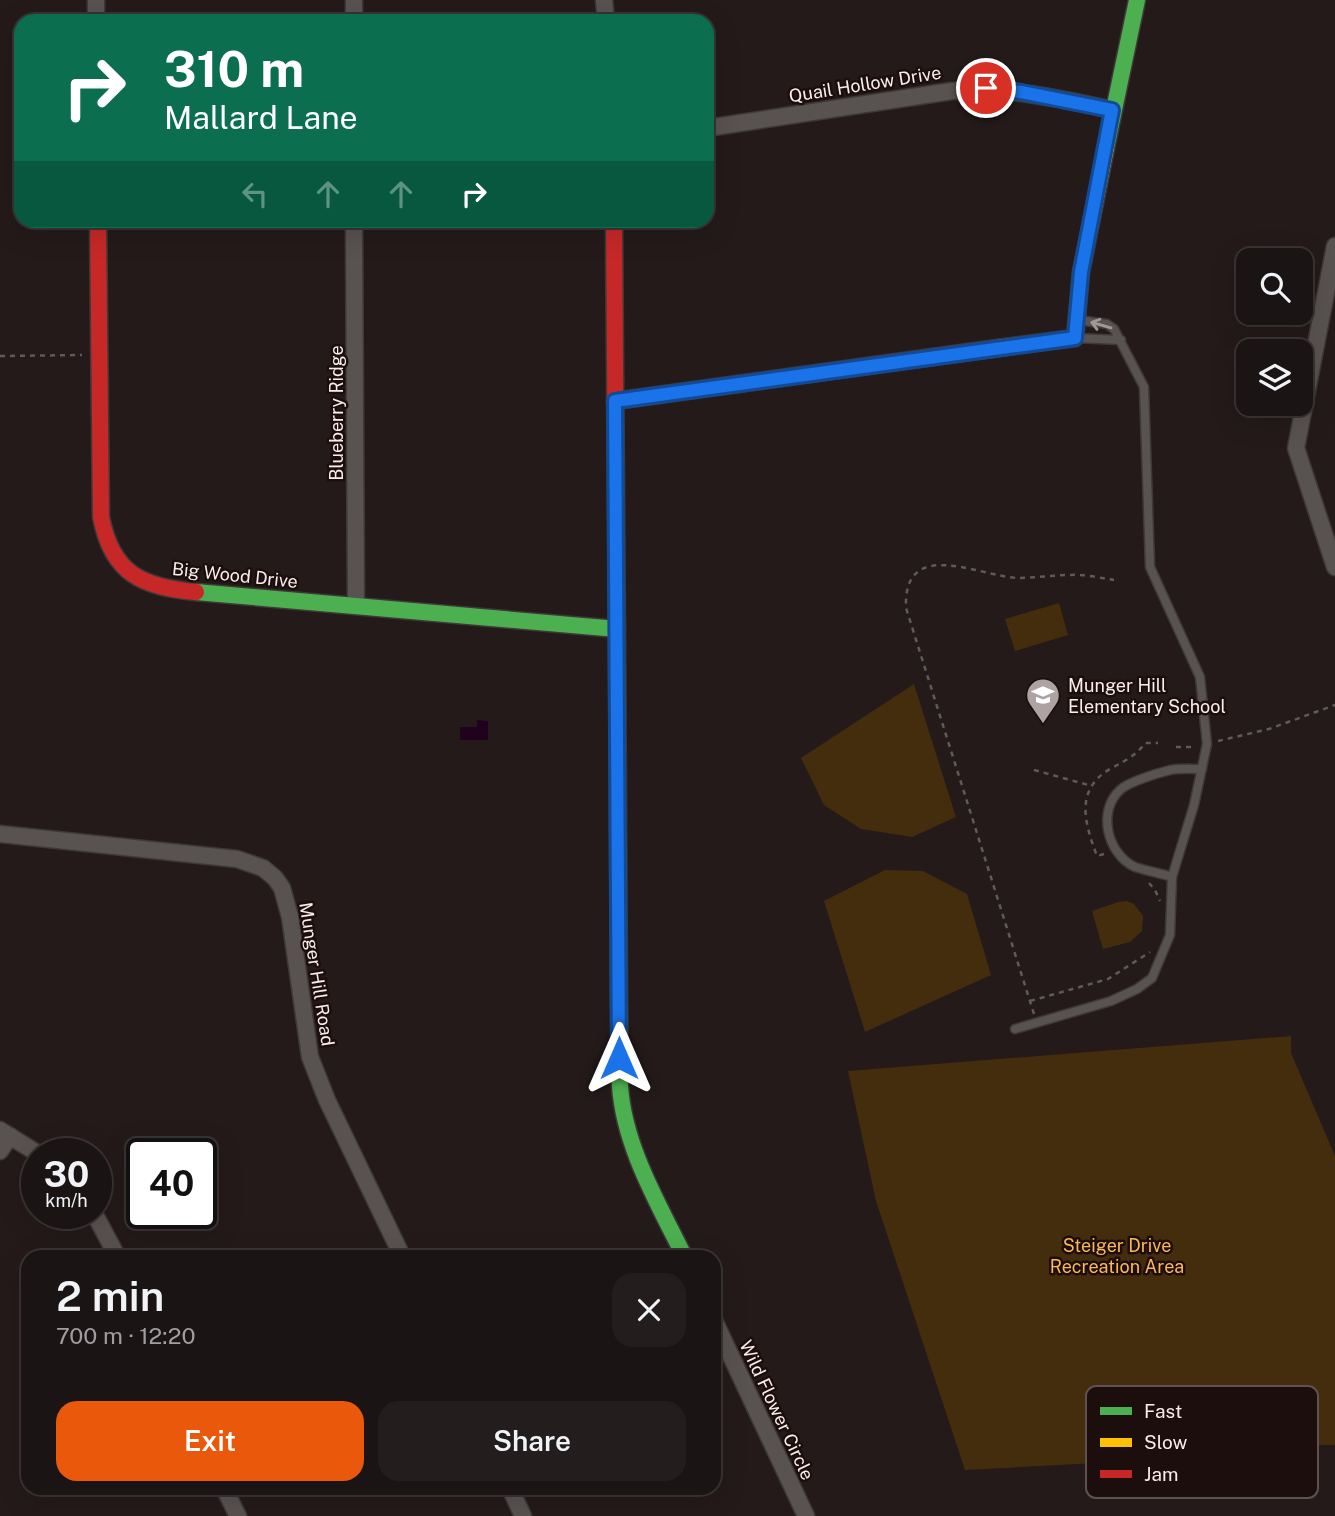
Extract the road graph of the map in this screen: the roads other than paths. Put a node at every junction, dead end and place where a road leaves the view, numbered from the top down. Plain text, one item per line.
1 (1136, 0) edge
2 (1112, 110) junction
3 (714, 127) edge
4 (98, 228) edge
5 (355, 228) edge
6 (614, 228) edge
7 (1335, 246) edge
8 (1330, 295) edge
9 (1076, 320) junction
10 (1075, 338) junction
11 (1121, 340) junction
12 (615, 401) junction
13 (1335, 567) edge
14 (356, 606) junction
15 (617, 629) junction
16 (1202, 769) junction
17 (0, 834) edge
18 (1172, 877) junction
19 (1015, 1029) dead end
20 (5, 1133) edge
21 (21, 1143) edge
22 (0, 1151) edge
23 (103, 1229) edge
24 (114, 1250) edge
25 (399, 1250) edge
26 (681, 1250) edge
27 (721, 1335) edge
28 (227, 1495) edge
29 (513, 1495) edge
30 (237, 1516) edge
31 (523, 1516) edge
32 (806, 1516) edge

1 - 2 street
2 - 3 street, Quail Hollow Drive
2 - 9 street
4 - 14 street, Big Wood Drive
5 - 14 street, Blueberry Ridge
6 - 12 street
7 - 8 street
8 - 13 street
9 - 10 street
11 -> 9 lane
10 - 11 lane
10 - 12 street
11 - 16 lane
12 - 15 street
14 - 15 street, Big Wood Drive
15 - 26 street
16 - 18 lane
16 - 18 lane
17 - 25 street, Munger Hill Road
18 - 19 lane
20 - 21 street
20 - 22 street
23 - 24 street
27 - 32 street, Wild Flower Circle
28 - 30 street
29 - 31 street

